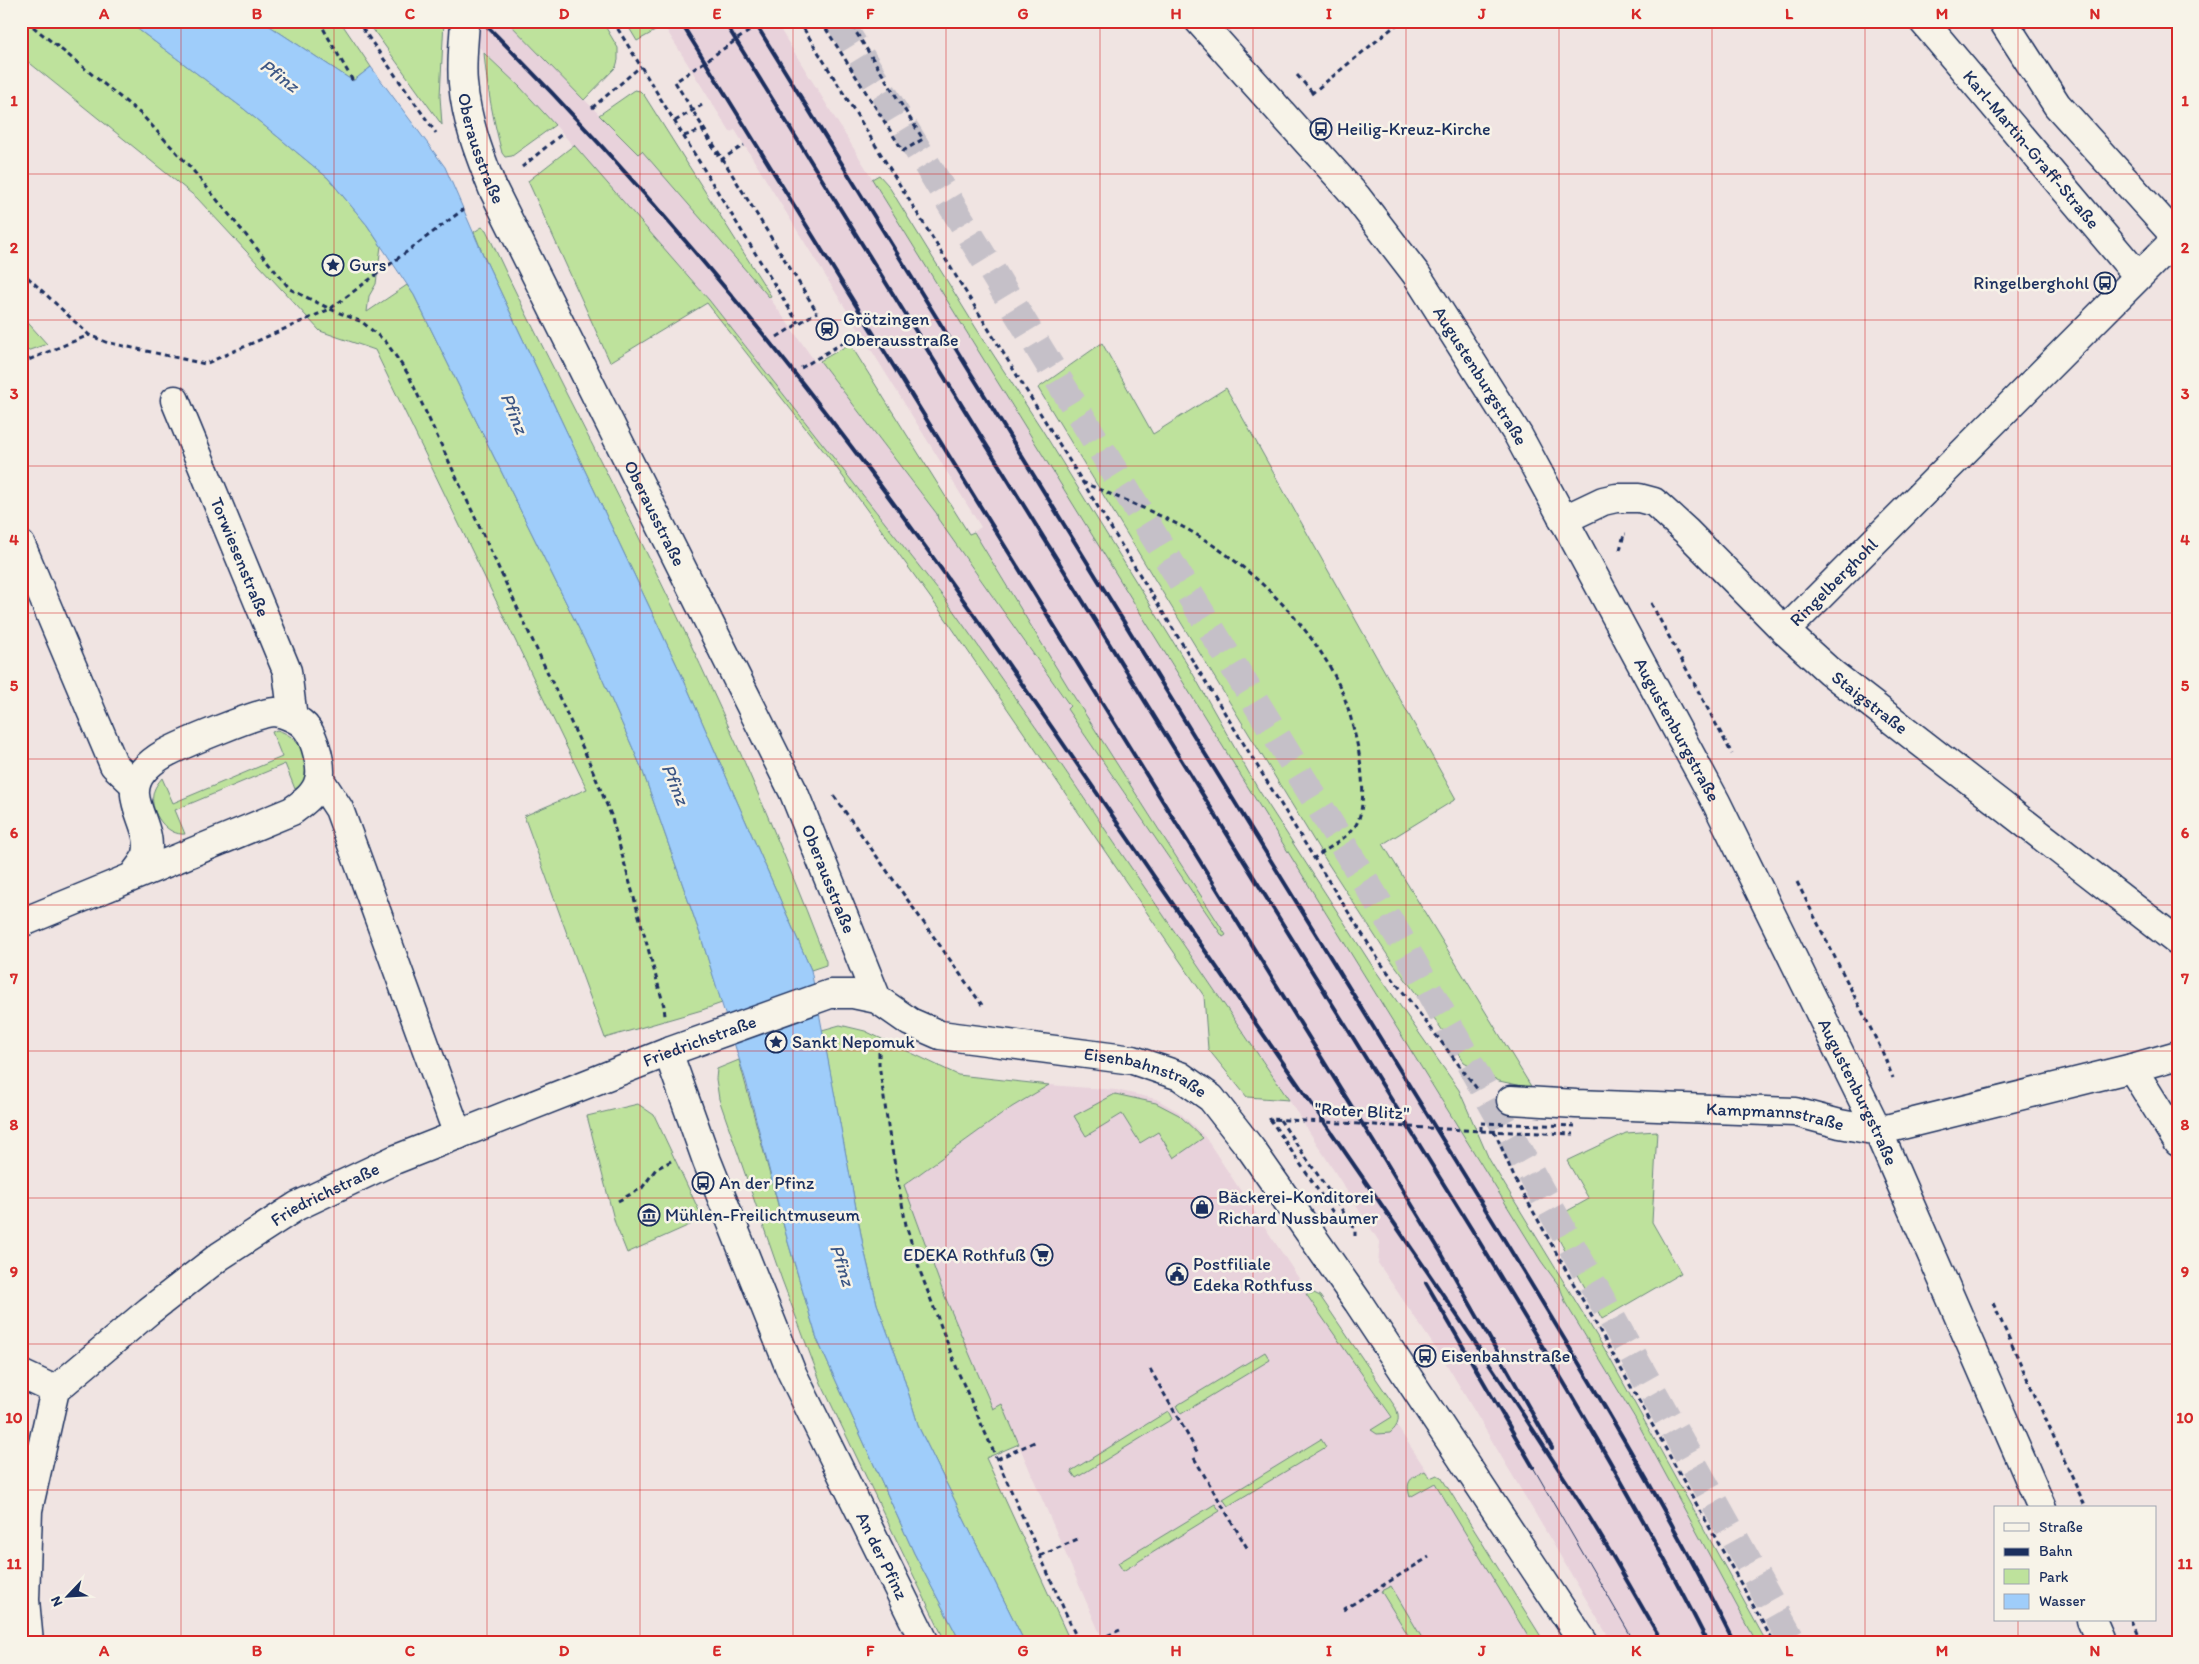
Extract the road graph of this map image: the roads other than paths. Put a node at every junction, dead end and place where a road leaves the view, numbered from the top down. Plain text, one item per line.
1 (464, 21) edge
2 (1199, 21) edge
3 (1923, 21) edge
4 (2003, 21) edge
5 (2177, 237) edge
6 (2138, 276) junction
7 (175, 400) dead end
8 (1563, 520) junction
9 (21, 545) edge
10 (1785, 631) junction
11 (293, 718) junction
12 (320, 780) junction
13 (135, 785) junction
14 (133, 876) junction
15 (21, 923) edge
16 (2178, 942) edge
17 (877, 1000) junction
18 (668, 1052) junction
19 (2178, 1055) edge
20 (2132, 1068) junction
21 (1512, 1100) dead end
22 (1878, 1131) junction
23 (458, 1135) junction
24 (2178, 1142) edge
25 (21, 1374) edge
26 (55, 1390) junction
27 (2041, 1506) edge
28 (2092, 1622) edge
29 (29, 1643) edge
30 (925, 1643) edge
31 (1584, 1643) edge
32 (2100, 1643) edge

1 - 17 street, Oberausstraße
2 - 8 street, Augustenburgstraße
3 - 6 street, Karl-Martin-Graff-Straße
4 - 5 street
5 - 6 street, Ringelberghohl
6 - 10 street, Ringelberghohl
7 - 11 street, Torwiesenstraße
8 - 10 street, Staigstraße
8 - 22 street, Augustenburgstraße
9 - 13 street
10 - 16 street, Staigstraße
11 - 12 street
11 - 13 street
12 - 14 street
12 - 23 street
13 - 14 street
14 - 15 street
17 - 18 street, Friedrichstraße
17 - 31 street, Eisenbahnstraße
18 - 23 street, Friedrichstraße
18 - 30 street, An der Pfinz
19 - 20 street, Kampmannstraße
20 - 22 street, Kampmannstraße
20 - 24 street
21 - 22 street, Kampmannstraße
22 - 27 street, Augustenburgstraße
23 - 26 street, Friedrichstraße
25 - 26 street
26 - 29 street
28 - 32 street

